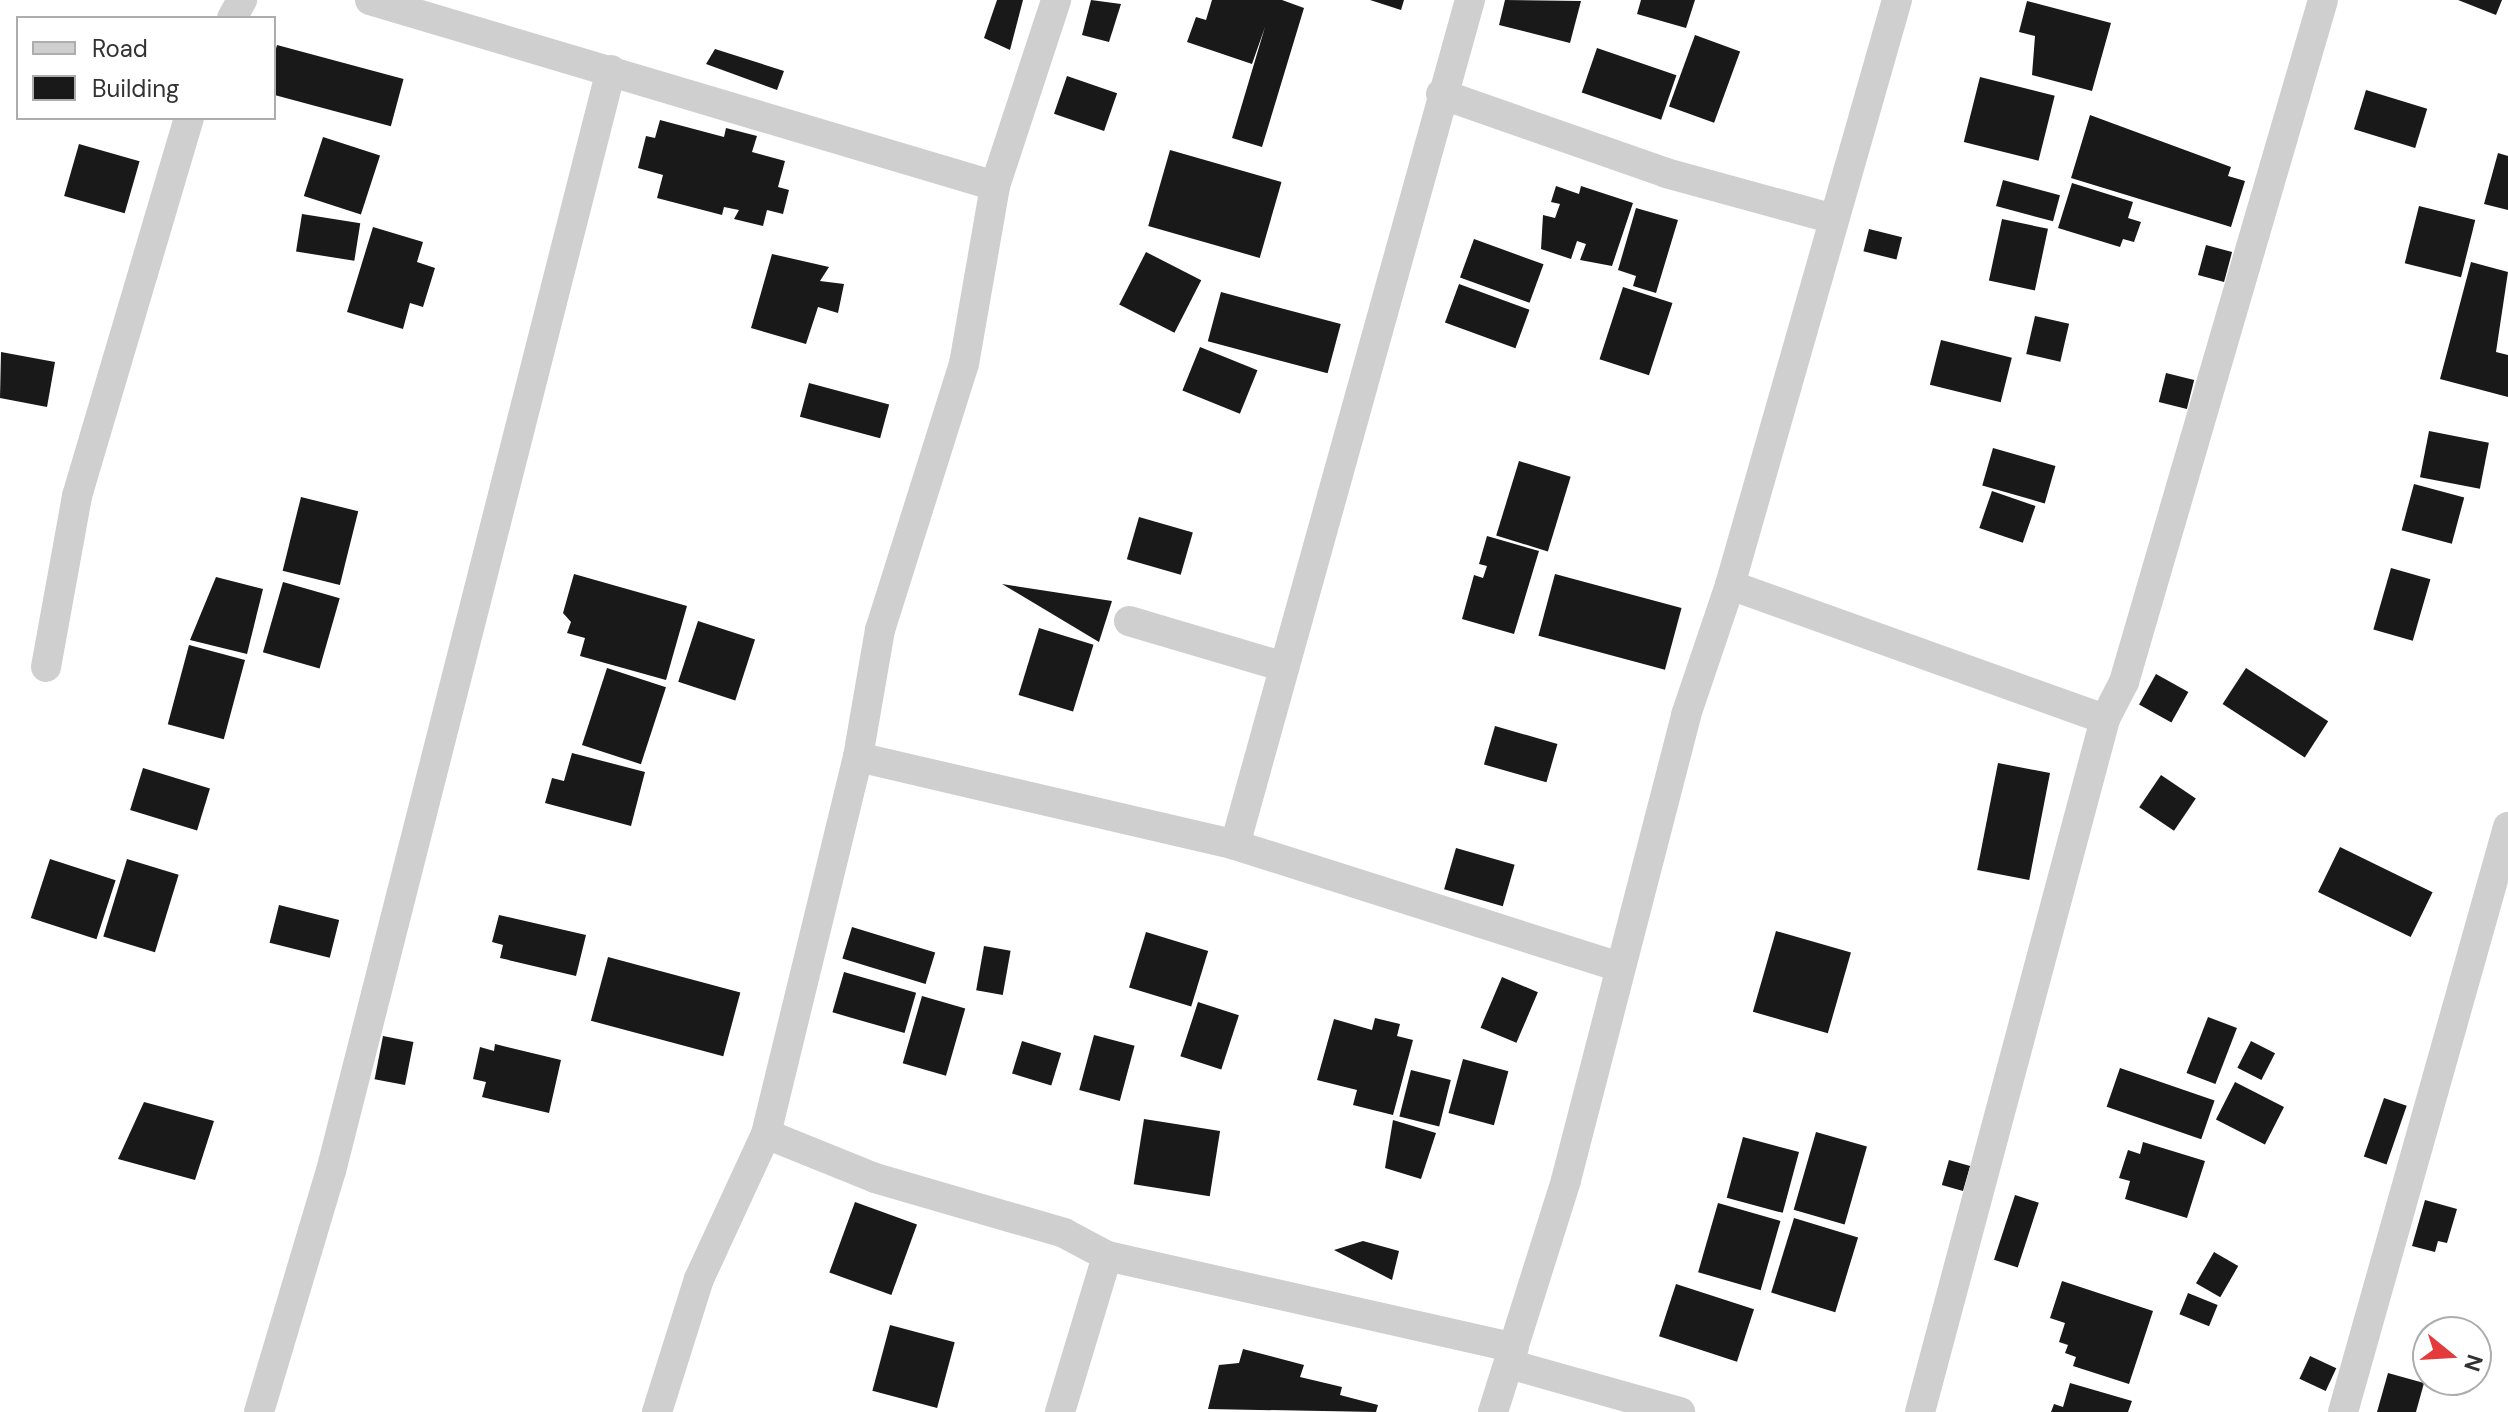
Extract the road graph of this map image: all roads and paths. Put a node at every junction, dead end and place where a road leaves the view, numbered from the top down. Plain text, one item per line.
1 (370, 0) edge
2 (1056, 0) edge
3 (1470, 0) edge
4 (1897, 0) edge
5 (2323, 0) edge
6 (611, 70) junction
7 (1441, 94) junction
8 (188, 120) edge
9 (995, 186) junction
10 (1834, 219) junction
11 (1730, 585) junction
12 (1129, 621) dead end
13 (46, 667) dead end
14 (1284, 667) junction
15 (2105, 719) junction
16 (858, 757) junction
17 (2508, 827) edge
18 (1235, 845) junction
19 (1617, 966) junction
20 (766, 1134) junction
21 (1107, 1256) junction
22 (1512, 1356) junction
23 (259, 1412) edge
24 (657, 1412) edge
25 (1060, 1412) edge
26 (1493, 1412) edge
27 (1680, 1412) edge
28 (1920, 1412) edge
29 (2343, 1412) edge

1 - 6 street
2 - 9 street
3 - 7 street
4 - 10 street
5 - 15 street
6 - 9 street
6 - 23 street
7 - 10 street
7 - 14 street
8 - 13 street
9 - 16 street
10 - 11 street
11 - 15 street
11 - 19 street
12 - 14 street
14 - 18 street
15 - 28 street
16 - 18 street
16 - 20 street
17 - 29 street
18 - 19 street
19 - 22 street
20 - 21 street
20 - 24 street
21 - 22 street
21 - 25 street
22 - 26 street
22 - 27 street

